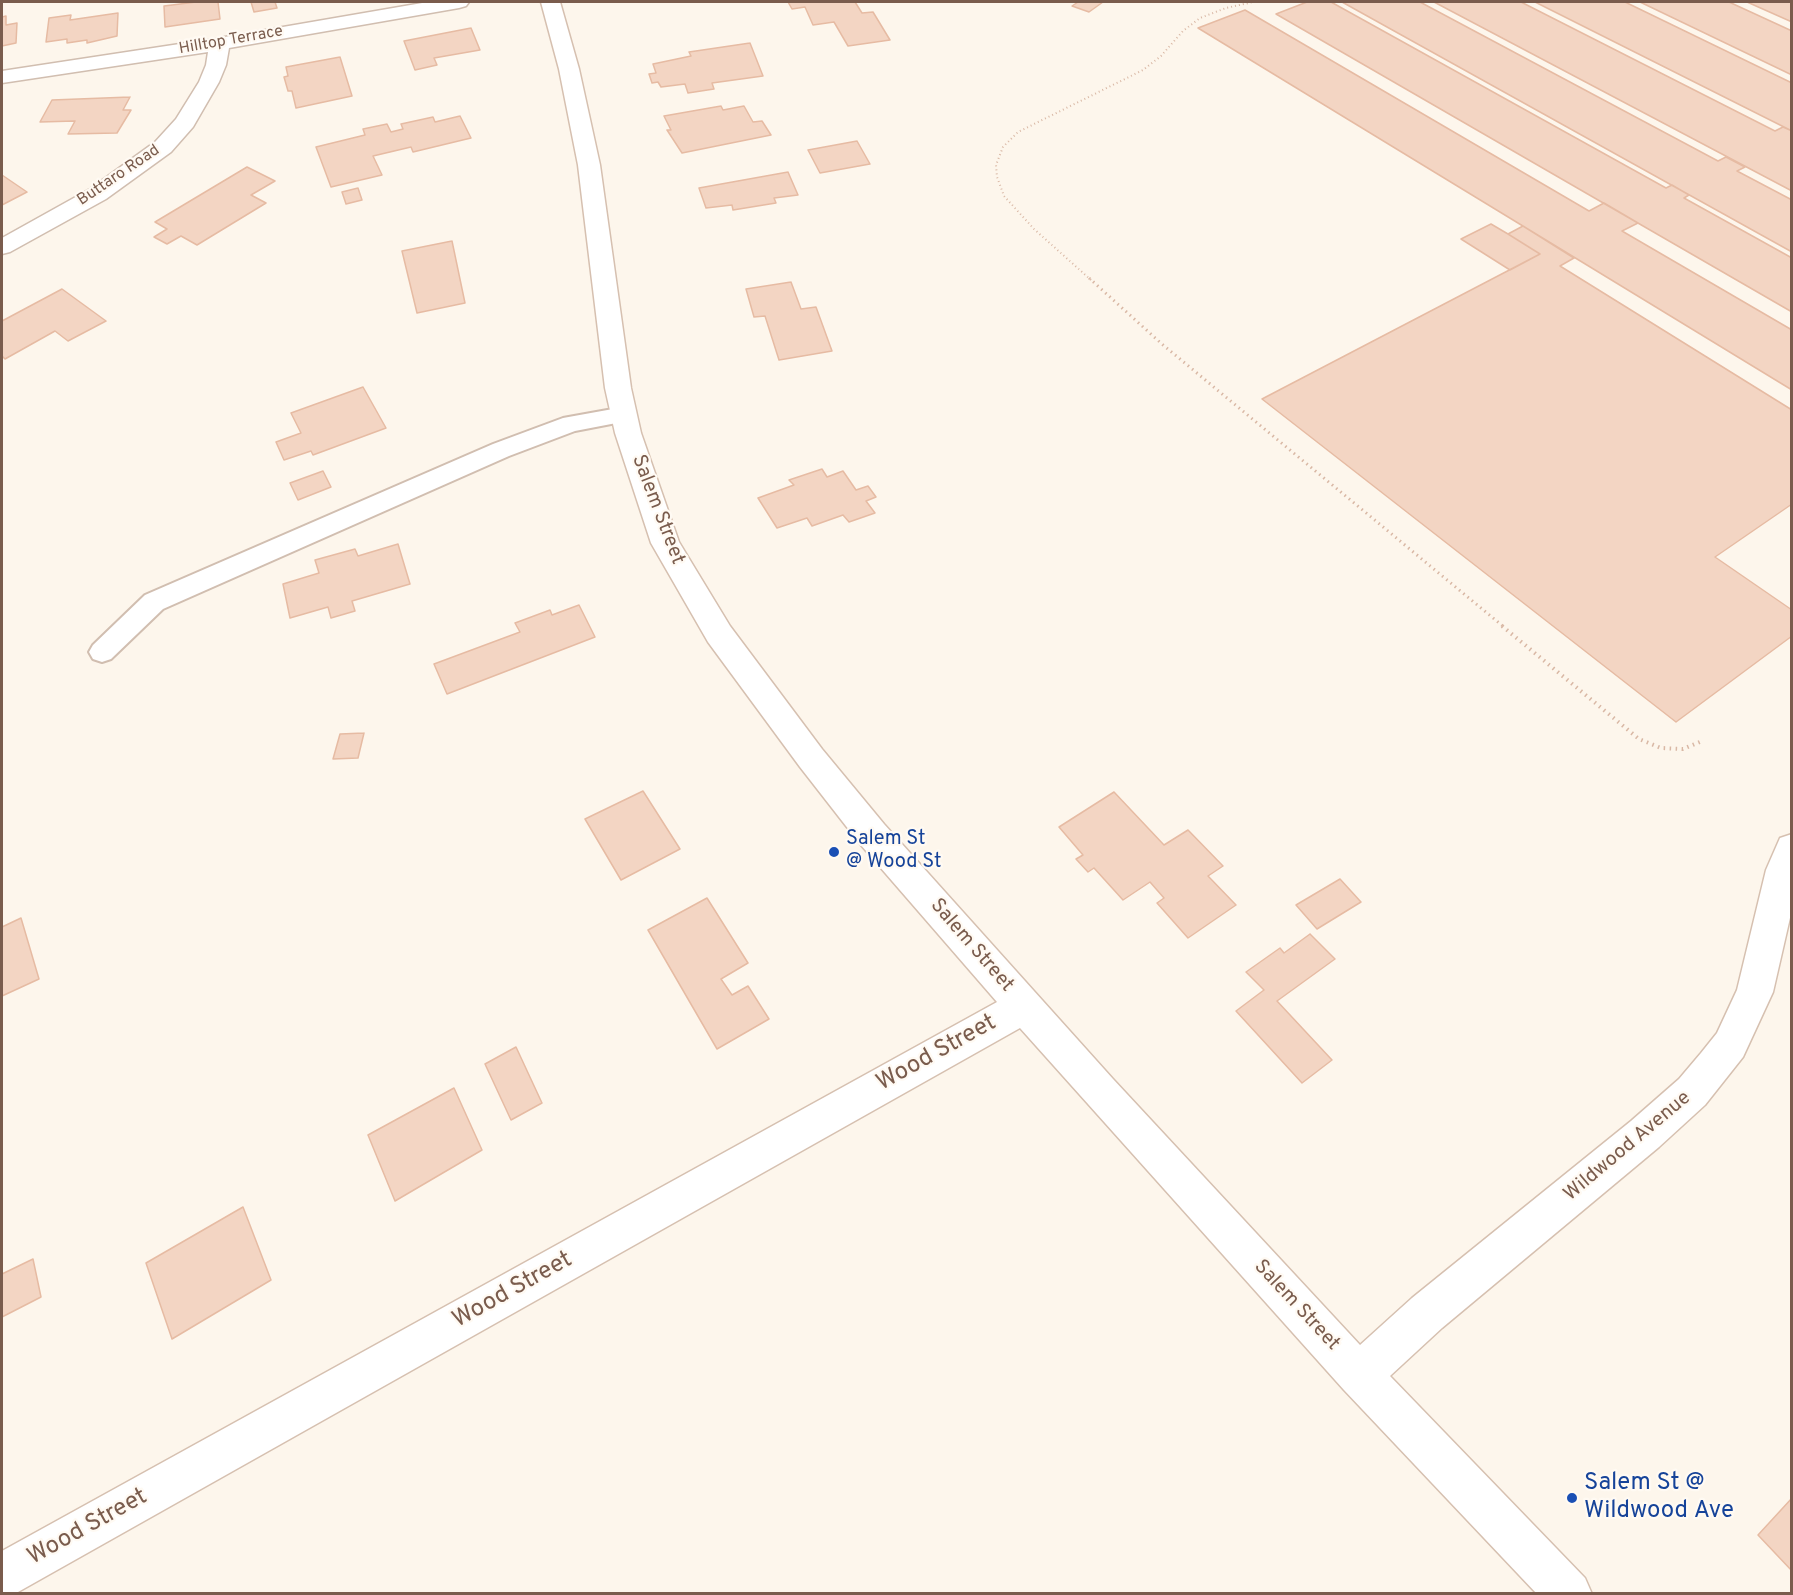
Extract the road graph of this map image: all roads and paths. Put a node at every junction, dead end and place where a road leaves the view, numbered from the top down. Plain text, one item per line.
1 (459, 2) edge
2 (550, 2) edge
3 (1253, 2) edge
4 (219, 44) junction
5 (2, 77) edge
6 (2, 247) edge
7 (624, 415) junction
8 (102, 652) dead end
9 (1702, 741) dead end
10 (1791, 848) edge
11 (1024, 1006) junction
12 (1359, 1375) junction
13 (2, 1576) edge
14 (1569, 1593) edge

1 - 4 street, Hilltop Terrace
2 - 7 street, Salem Street
3 - 9 path
4 - 5 street, Hilltop Terrace
4 - 6 street, Buttaro Road
7 - 8 lane
7 - 11 street, Salem Street
10 - 12 street, Wildwood Avenue
11 - 12 street, Salem Street
11 - 13 street, Wood Street
12 - 14 street, Salem Street

